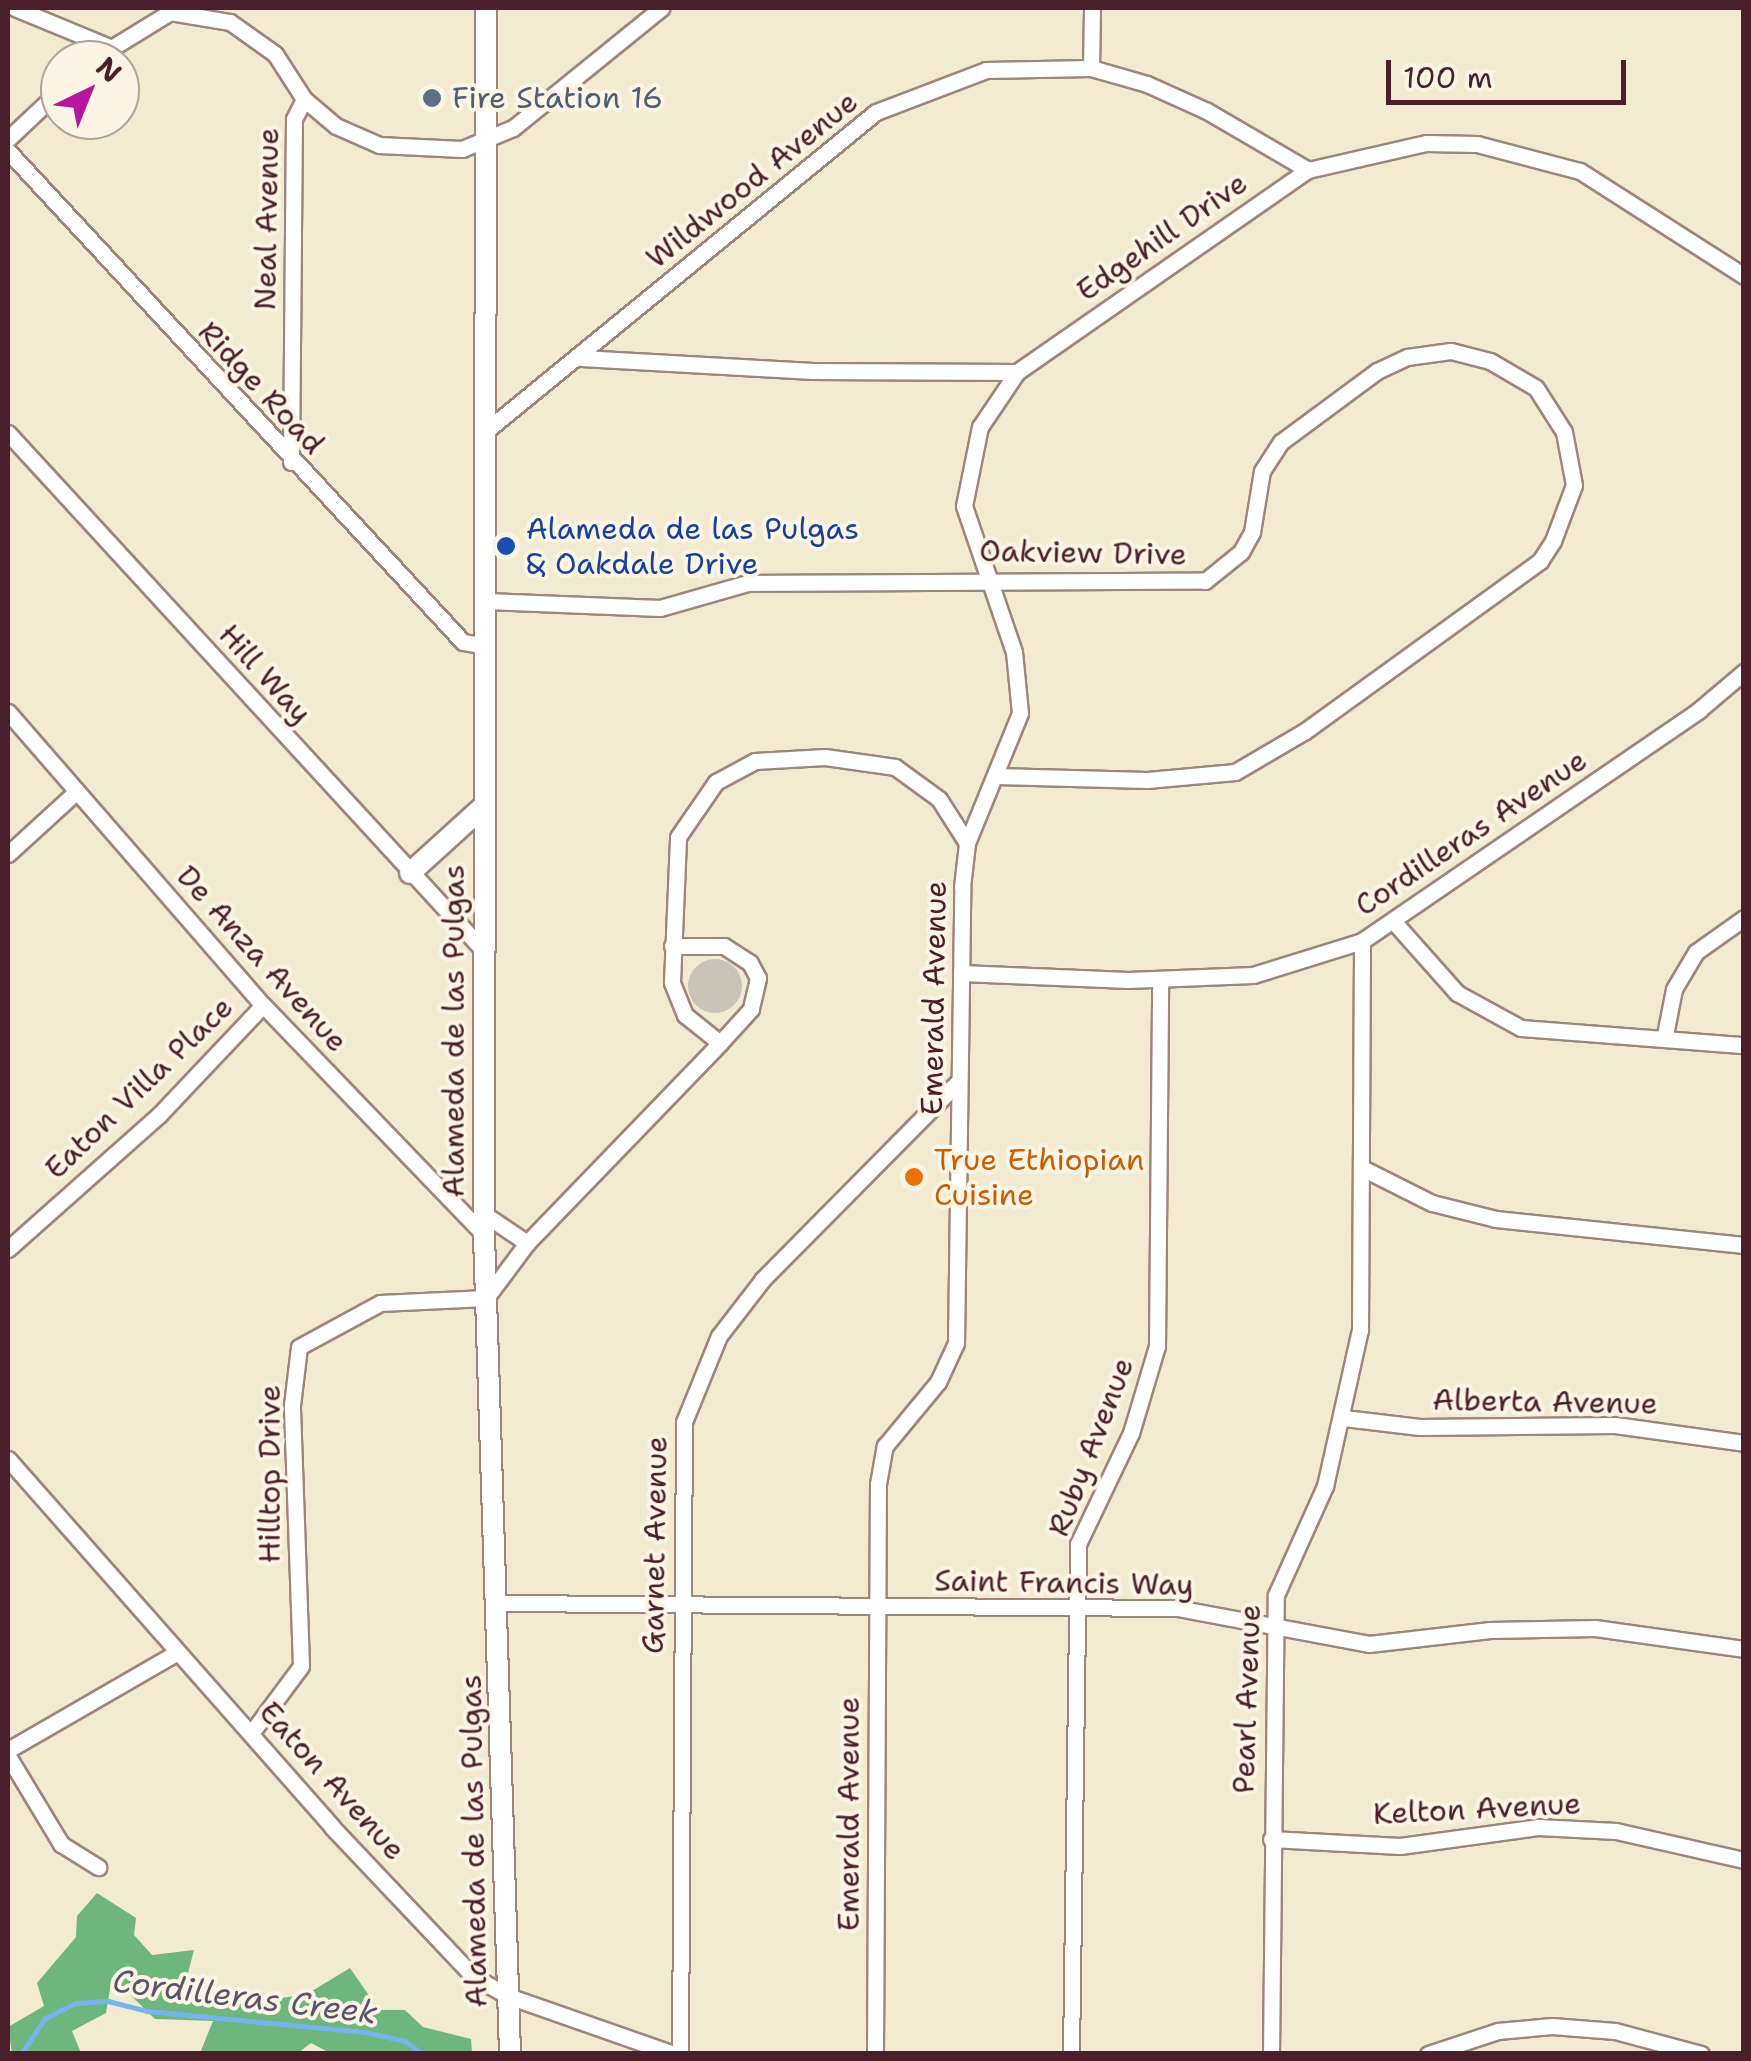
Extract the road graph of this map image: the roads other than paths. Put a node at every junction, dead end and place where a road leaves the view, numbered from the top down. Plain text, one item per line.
1 (16, 8) edge
2 (486, 8) edge
3 (662, 8) edge
4 (1092, 8) edge
5 (93, 40) edge
6 (119, 40) edge
7 (1092, 68) junction
8 (304, 99) junction
9 (40, 109) edge
10 (8, 139) edge
11 (488, 141) junction
12 (8, 152) edge
13 (1308, 170) junction
14 (1744, 276) edge
15 (580, 358) junction
16 (1016, 372) junction
17 (488, 430) junction
18 (8, 433) edge
19 (291, 462) junction
20 (985, 579) junction
21 (486, 601) junction
22 (485, 646) junction
23 (1744, 672) edge
24 (8, 712) edge
25 (996, 776) junction
26 (77, 791) junction
27 (484, 806) junction
28 (967, 843) junction
29 (8, 854) edge
30 (410, 872) junction
31 (1744, 918) edge
32 (1394, 922) junction
33 (1362, 940) junction
34 (672, 946) junction
35 (484, 951) junction
36 (962, 972) junction
37 (1160, 980) junction
38 (263, 1006) junction
39 (1665, 1035) junction
40 (720, 1043) junction
41 (1744, 1046) edge
42 (959, 1081) junction
43 (1362, 1168) junction
44 (484, 1225) junction
45 (527, 1243) junction
46 (1744, 1245) edge
47 (8, 1249) edge
48 (486, 1298) junction
49 (1344, 1418) junction
50 (1744, 1443) edge
51 (8, 1459) edge
52 (498, 1603) junction
53 (680, 1605) junction
54 (878, 1606) junction
55 (1078, 1608) junction
56 (1274, 1624) junction
57 (1744, 1649) edge
58 (178, 1652) junction
59 (252, 1732) junction
60 (8, 1753) edge
61 (1271, 1838) junction
62 (1744, 1860) edge
63 (98, 1867) dead end
64 (508, 1996) junction
65 (510, 2054) edge
66 (677, 2054) edge
67 (875, 2054) edge
68 (1070, 2054) edge
69 (1271, 2054) edge
70 (1428, 2054) edge
71 (1701, 2054) edge

1 - 5 street
2 - 11 main road, Alameda de las Pulgas
3 - 11 street
4 - 7 street
6 - 8 street
7 - 13 street, Wildwood Avenue
7 - 15 street, Wildwood Avenue
8 - 11 street
8 - 19 street, Neal Avenue
9 - 10 street
11 - 17 main road, Alameda de las Pulgas
12 - 19 street, Ridge Road
13 - 14 street, Edgehill Drive
13 - 16 street, Edgehill Drive
15 - 16 street
15 - 17 street, Wildwood Avenue
16 - 20 street, Emerald Avenue
17 - 21 main road, Alameda de las Pulgas
18 - 30 street, Hill Way
19 - 22 street, Ridge Road
20 - 21 street, Oakview Drive
20 - 25 street, Emerald Avenue
20 - 25 street, Oakview Drive
21 - 22 main road, Alameda de las Pulgas
22 - 27 main road, Alameda de las Pulgas
23 - 32 street, Cordilleras Avenue
24 - 26 street, De Anza Avenue
25 - 28 street, Emerald Avenue
26 - 29 street
26 - 38 street, De Anza Avenue
27 - 30 main road
27 - 35 main road, Alameda de las Pulgas
28 - 34 street
28 - 36 street, Emerald Avenue
30 - 35 street, Hill Way
31 - 39 street
32 - 33 street, Cordilleras Avenue
32 - 39 street
33 - 37 street, Cordilleras Avenue
33 - 43 street, Pearl Avenue
34 - 40 street
34 - 40 street
35 - 44 main road, Alameda de las Pulgas
36 - 37 street, Cordilleras Avenue
36 - 42 street, Emerald Avenue
37 - 55 street, Ruby Avenue
38 - 44 street, De Anza Avenue
38 - 47 street, Eaton Villa Place
39 - 41 street
40 - 45 street
42 - 53 street, Garnet Avenue
42 - 54 street, Emerald Avenue
43 - 46 street
43 - 49 street, Pearl Avenue
44 - 45 street
44 - 48 main road, Alameda de las Pulgas
45 - 48 street
48 - 52 main road, Alameda de las Pulgas
48 - 59 street, Hilltop Drive
49 - 50 street, Alberta Avenue
49 - 56 street, Pearl Avenue
51 - 58 street, Eaton Avenue
52 - 53 street, Saint Francis Way
52 - 64 main road, Alameda de las Pulgas
53 - 54 street, Saint Francis Way
53 - 66 street, Garnet Avenue
54 - 55 street, Saint Francis Way
54 - 67 street, Emerald Avenue
55 - 56 street, Saint Francis Way
55 - 68 street, Ruby Avenue
56 - 57 street, Saint Francis Way
56 - 61 street, Pearl Avenue
58 - 59 street, Eaton Avenue
58 - 60 street
59 - 64 street, Eaton Avenue
60 - 63 street
61 - 62 street, Kelton Avenue
61 - 69 street, Pearl Avenue
64 - 65 main road, Alameda de las Pulgas
64 - 66 street, Eaton Avenue
70 - 71 street

